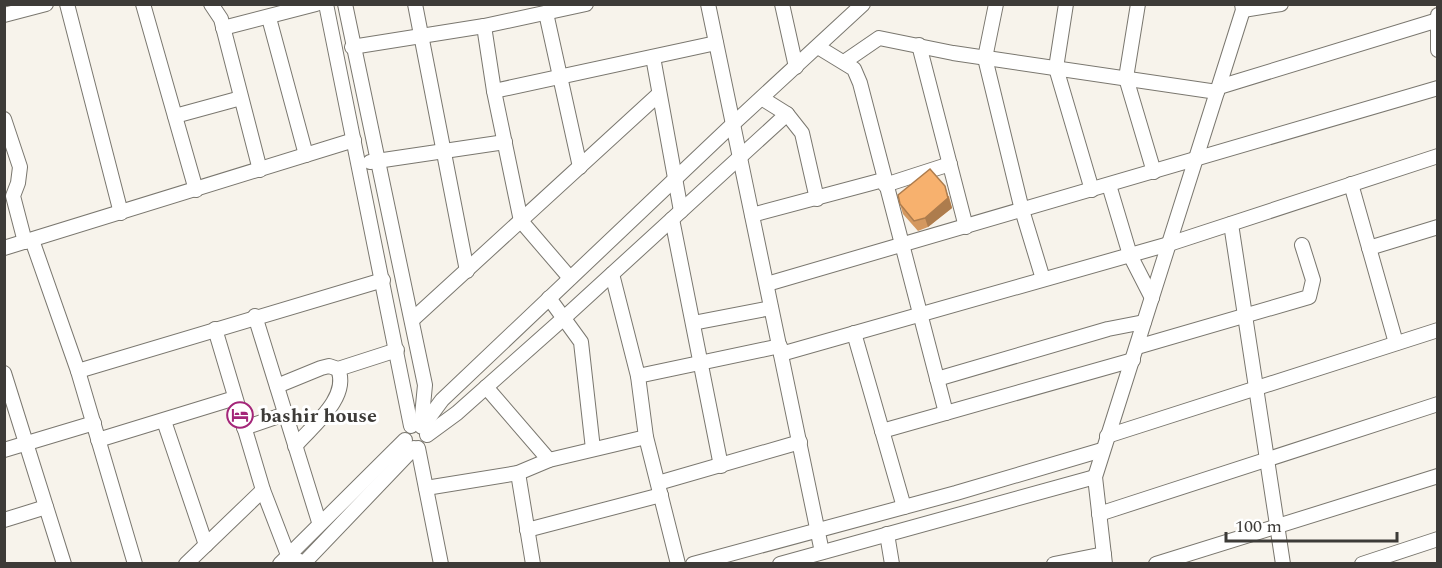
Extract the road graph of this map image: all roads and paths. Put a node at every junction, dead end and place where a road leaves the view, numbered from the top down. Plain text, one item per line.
1 (46, 4) edge
2 (67, 4) edge
3 (143, 4) edge
4 (211, 4) edge
5 (316, 4) edge
6 (326, 4) edge
7 (345, 4) edge
8 (415, 4) edge
9 (586, 4) edge
10 (708, 4) edge
11 (782, 4) edge
12 (863, 4) edge
13 (996, 4) edge
14 (1066, 4) edge
15 (1138, 4) edge
16 (1281, 4) edge
17 (1242, 7) edge
18 (519, 11) edge
19 (546, 13) junction
20 (4, 15) edge
21 (1437, 15) edge
22 (269, 18) junction
23 (1437, 20) edge
24 (484, 26) junction
25 (223, 28) junction
26 (420, 36) junction
27 (716, 43) junction
28 (919, 45) junction
29 (819, 47) junction
30 (1437, 50) edge
31 (353, 51) junction
32 (653, 57) junction
33 (985, 58) junction
34 (337, 59) junction
35 (844, 62) junction
36 (796, 67) junction
37 (1056, 68) junction
38 (560, 77) junction
39 (1126, 78) junction
40 (1437, 88) edge
41 (1218, 89) junction
42 (494, 91) junction
43 (659, 94) junction
44 (241, 98) junction
45 (763, 99) junction
46 (787, 114) junction
47 (175, 116) junction
48 (4, 119) edge
49 (733, 124) junction
50 (354, 140) junction
51 (505, 142) junction
52 (443, 152) junction
53 (306, 155) junction
54 (739, 155) junction
55 (1437, 156) edge
56 (1195, 160) junction
57 (378, 161) junction
58 (359, 163) junction
59 (950, 164) junction
60 (580, 167) junction
61 (260, 170) junction
62 (1154, 172) junction
63 (675, 180) junction
64 (884, 183) junction
65 (1351, 184) junction
66 (1108, 185) junction
67 (196, 190) junction
68 (1092, 190) junction
69 (818, 199) junction
70 (1022, 210) junction
71 (121, 213) junction
72 (676, 215) junction
73 (752, 215) junction
74 (521, 221) junction
75 (631, 222) junction
76 (1231, 224) junction
77 (966, 226) junction
78 (1437, 226) edge
79 (28, 241) junction
80 (647, 242) junction
81 (1169, 244) junction
82 (1302, 244) dead end
83 (901, 245) junction
84 (4, 248) edge
85 (1369, 248) junction
86 (1130, 255) junction
87 (467, 271) junction
88 (612, 274) junction
89 (570, 278) junction
90 (1043, 279) junction
91 (383, 280) junction
92 (766, 284) junction
93 (549, 298) junction
94 (1152, 298) junction
95 (771, 308) junction
96 (920, 315) junction
97 (255, 316) junction
98 (1245, 316) junction
99 (565, 317) junction
100 (412, 320) junction
101 (1144, 322) junction
102 (693, 323) junction
103 (215, 329) junction
104 (1437, 330) edge
105 (854, 333) junction
106 (1396, 343) junction
107 (397, 350) junction
108 (781, 350) junction
109 (1135, 353) junction
110 (701, 363) junction
111 (338, 369) junction
112 (78, 371) junction
113 (5, 376) edge
114 (638, 376) junction
115 (937, 379) junction
116 (277, 386) junction
117 (486, 387) junction
118 (1256, 387) junction
119 (235, 398) junction
120 (1437, 404) edge
121 (946, 413) junction
122 (285, 414) junction
123 (164, 422) junction
124 (94, 423) junction
125 (244, 428) junction
126 (420, 429) junction
127 (882, 431) junction
128 (1107, 436) junction
129 (646, 437) junction
130 (98, 440) junction
131 (800, 442) junction
132 (26, 444) junction
133 (413, 445) junction
134 (295, 446) junction
135 (593, 449) junction
136 (4, 450) edge
137 (1102, 450) junction
138 (1267, 459) junction
139 (549, 460) junction
140 (721, 466) junction
141 (518, 473) junction
142 (1437, 476) edge
143 (1095, 477) junction
144 (426, 488) junction
145 (660, 489) junction
146 (263, 490) junction
147 (46, 507) junction
148 (904, 507) junction
149 (1099, 514) junction
150 (4, 520) edge
151 (319, 522) junction
152 (1277, 527) junction
153 (527, 530) junction
154 (819, 531) junction
155 (887, 534) junction
156 (1437, 539) edge
157 (206, 545) junction
158 (819, 556) edge
159 (1105, 559) edge
160 (284, 560) edge
161 (303, 563) edge
162 (64, 564) edge
163 (135, 564) edge
164 (186, 564) edge
165 (441, 564) edge
166 (533, 564) edge
167 (678, 564) edge
168 (693, 564) edge
169 (780, 564) edge
170 (892, 564) edge
171 (1054, 564) edge
172 (1156, 564) edge
173 (1283, 564) edge
174 (1362, 564) edge

1 - 20 street
2 - 71 street
3 - 47 street
4 - 25 street
5 - 22 street
6 - 34 street
7 - 31 street
8 - 26 street
9 - 19 street
10 - 27 street
11 - 36 street
12 - 29 street
13 - 33 street
14 - 37 street
15 - 39 street
16 - 17 street
17 - 41 street
18 - 19 street
18 - 24 street
19 - 38 street
21 - 23 street
22 - 25 street
22 - 53 street
23 - 30 street
23 - 41 street
24 - 26 street
24 - 42 street
25 - 44 street
26 - 31 street
26 - 52 street
27 - 32 street
27 - 49 street
28 - 33 street
28 - 35 street
28 - 59 street
29 - 35 street
29 - 36 street
31 - 34 street
31 - 57 street
32 - 38 street
32 - 43 street
33 - 37 street
33 - 70 street
34 - 50 street
35 - 64 street
36 - 45 street
37 - 39 street
37 - 68 street
38 - 42 street
38 - 60 street
39 - 41 street
39 - 62 street
40 - 56 street
41 - 56 street
42 - 51 street
43 - 60 street
43 - 63 street
44 - 47 street
44 - 61 street
45 - 46 street
45 - 49 street
46 - 54 street
46 - 69 street
47 - 67 street
48 - 79 street
49 - 54 street
49 - 63 street
50 - 53 street
50 - 58 street
51 - 52 street
51 - 74 street
52 - 57 street
52 - 87 street
53 - 61 street
54 - 72 street
54 - 73 street
55 - 65 street
56 - 62 street
56 - 81 street
57 - 58 street
57 - 100 street
58 - 91 street
59 - 64 street
59 - 77 street
60 - 74 street
61 - 67 street
62 - 66 street
63 - 72 street
63 - 75 street
64 - 69 street
64 - 83 street
65 - 76 street
65 - 85 street
66 - 68 street
66 - 86 street
67 - 71 street
68 - 70 street
69 - 73 street
70 - 77 street
70 - 90 street
71 - 79 street
72 - 80 street
72 - 102 street
73 - 92 street
74 - 87 street
74 - 89 street
75 - 80 street
75 - 89 street
76 - 81 street
76 - 98 street
77 - 83 street
78 - 85 street
79 - 84 street
79 - 112 street
80 - 88 street
81 - 86 street
81 - 94 street
82 - 98 street
83 - 92 street
83 - 96 street
85 - 106 street
86 - 90 street
86 - 94 street
87 - 100 street
88 - 99 street
88 - 114 street
89 - 93 street
90 - 96 street
91 - 97 street
91 - 107 street
92 - 95 street
93 - 99 street
93 - 126 street
94 - 101 street
95 - 102 street
95 - 108 street
96 - 105 street
96 - 115 street
97 - 103 street
97 - 116 street
98 - 109 street
98 - 118 street
99 - 117 street
99 - 135 street
100 - 126 street
101 - 109 street
101 - 115 street
102 - 110 street
103 - 112 street
103 - 119 street
104 - 106 street
105 - 108 street
105 - 127 street
106 - 118 street
107 - 111 street
107 - 126 street
108 - 110 street
108 - 131 street
109 - 121 street
109 - 128 street
110 - 114 street
110 - 140 street
111 - 116 street
111 - 134 street
112 - 124 street
113 - 132 street
114 - 129 street
115 - 121 street
116 - 122 street
117 - 126 street
117 - 139 street
118 - 128 street
118 - 138 street
119 - 123 street
119 - 125 street
120 - 138 street
121 - 127 street
122 - 125 street
122 - 134 street
123 - 130 street
123 - 157 street
124 - 130 street
124 - 132 street
125 - 146 street
126 - 133 street
126 - 133 street
127 - 148 street
128 - 137 street
129 - 135 street
129 - 145 street
130 - 163 street
131 - 140 street
131 - 154 street
132 - 136 street
132 - 147 street
133 - 144 street
133 - 151 street
133 - 161 street
134 - 151 street
135 - 139 street
137 - 143 street
137 - 148 street
138 - 149 street
138 - 152 street
139 - 141 street
140 - 145 street
141 - 144 street
141 - 153 street
142 - 152 street
143 - 149 street
143 - 155 street
144 - 165 street
145 - 153 street
145 - 167 street
146 - 157 street
146 - 160 street
147 - 150 street
147 - 162 street
148 - 154 street
149 - 159 street
151 - 160 street
152 - 172 street
152 - 173 street
153 - 166 street
154 - 158 street
154 - 168 street
155 - 158 street
155 - 170 street
156 - 174 street
157 - 164 street
158 - 169 street
159 - 171 street
160 - 161 street

